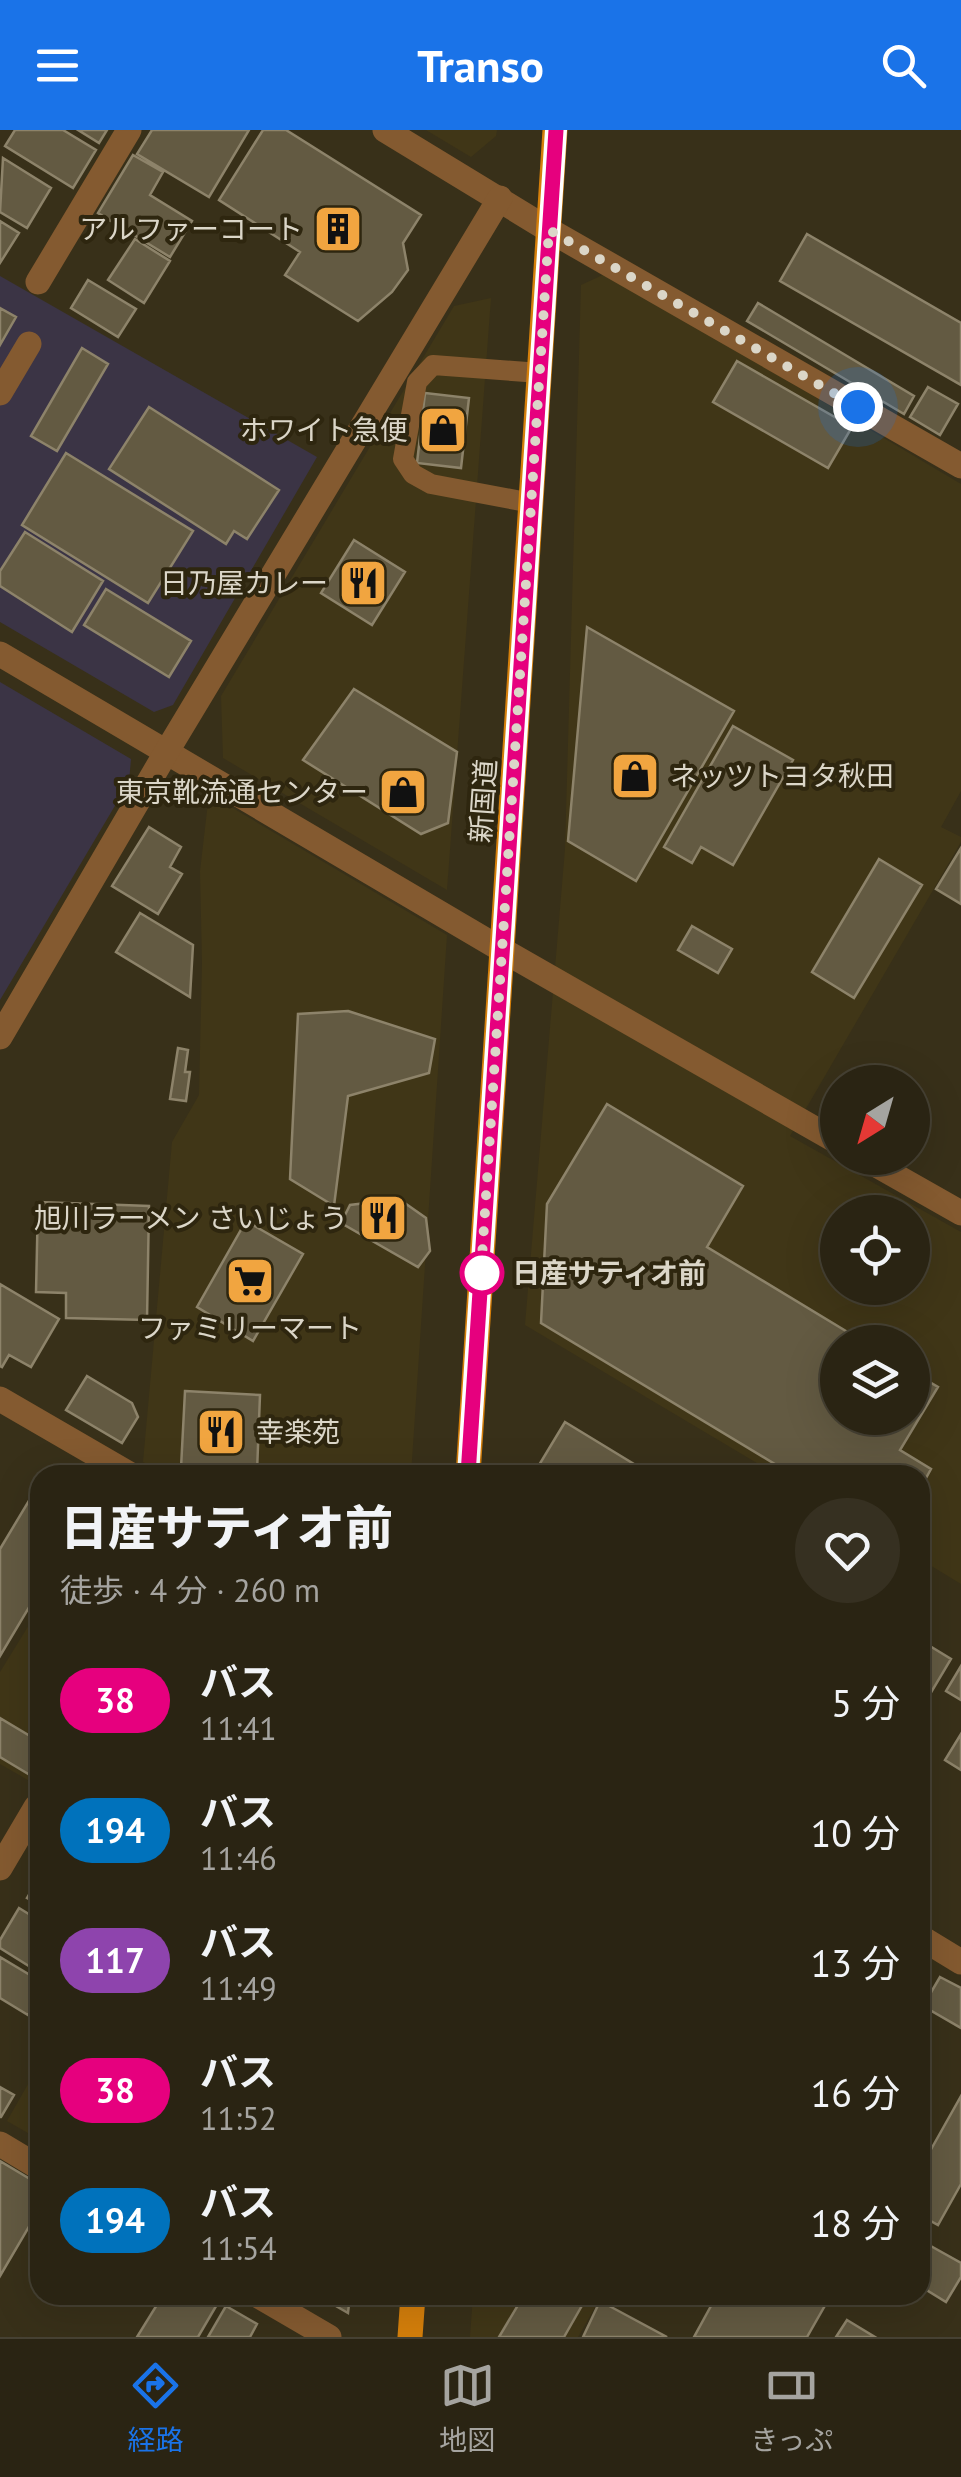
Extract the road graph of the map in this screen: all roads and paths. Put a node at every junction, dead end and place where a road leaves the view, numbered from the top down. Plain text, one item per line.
1 (129, 130) edge
2 (385, 130) edge
3 (556, 130) edge
4 (500, 198) junction
5 (549, 230) junction
6 (38, 282) dead end
7 (28, 344) dead end
8 (540, 373) junction
9 (0, 393) edge
10 (961, 466) edge
11 (532, 504) junction
12 (0, 654) edge
13 (167, 752) junction
14 (504, 951) junction
15 (0, 1037) edge
16 (820, 1132) edge
17 (894, 1175) edge
18 (961, 1213) edge
19 (0, 1399) edge
20 (114, 1465) edge
21 (469, 1465) edge
22 (30, 1817) edge
23 (0, 1868) edge
24 (930, 1944) edge
25 (961, 1962) edge
26 (0, 2144) edge
27 (30, 2162) edge
28 (274, 2305) edge
29 (412, 2305) edge
30 (328, 2337) edge
31 (410, 2337) edge

1 - 6 street
2 - 4 street
3 - 5 main road, 新国道
4 - 5 street
4 - 13 street
5 - 8 main road, 新国道
5 - 10 street
7 - 9 street
8 - 11 main road, 新国道
8 - 11 lane
11 - 14 main road, 新国道
12 - 13 street
13 - 14 street
13 - 15 street
14 - 16 street
14 - 21 main road, 新国道
17 - 18 street
19 - 20 street
22 - 23 street
24 - 25 street
26 - 27 street
28 - 30 street
29 - 31 main road

